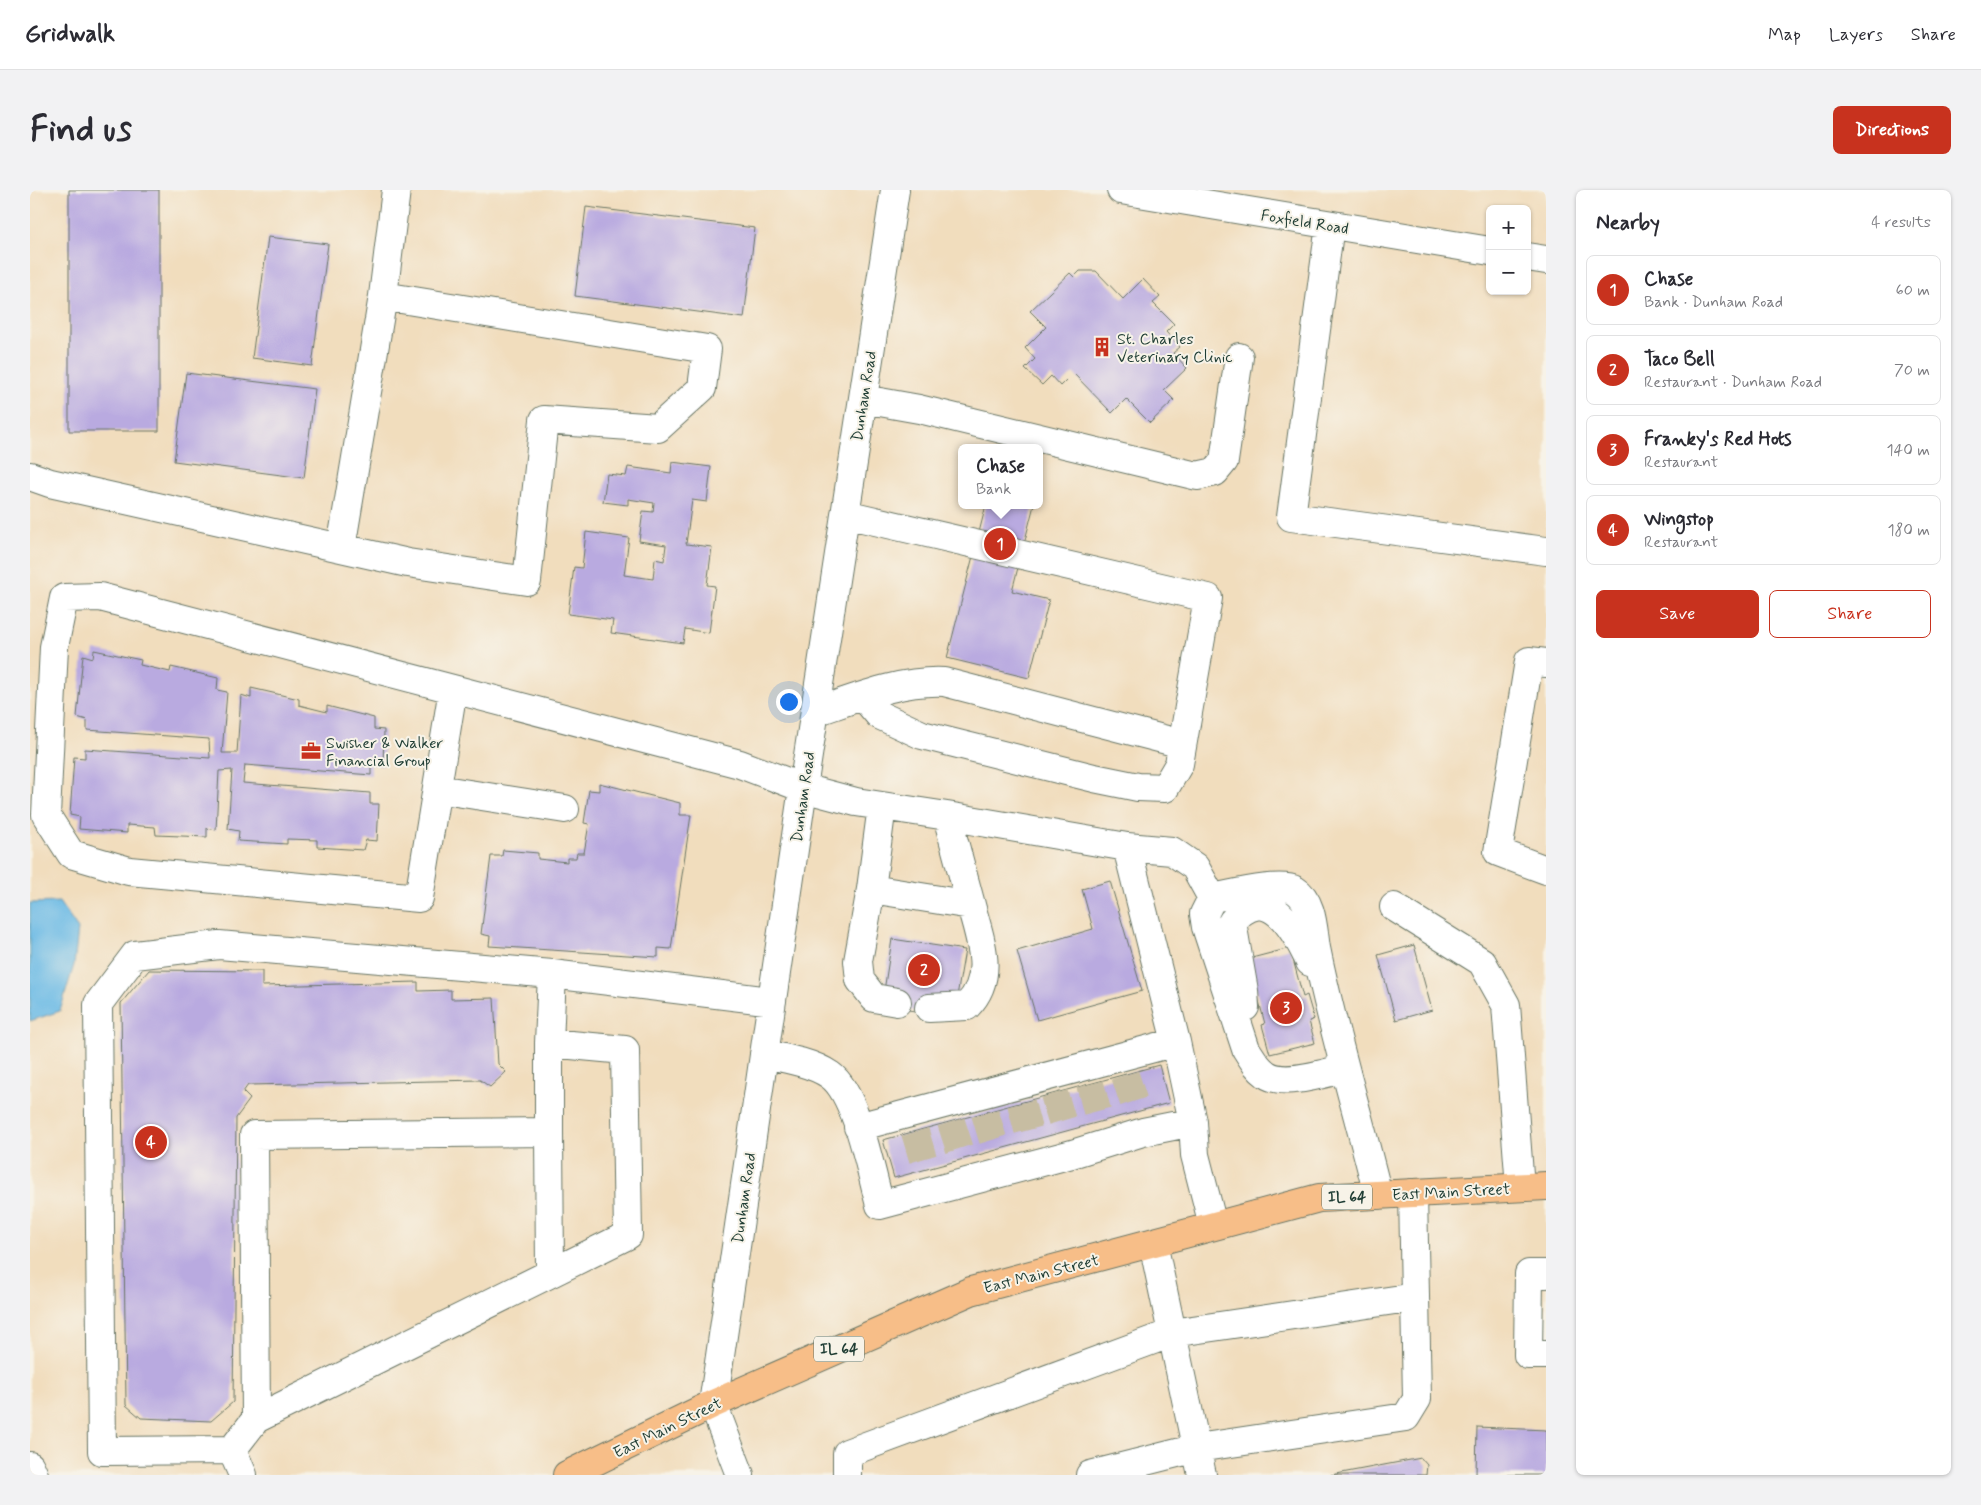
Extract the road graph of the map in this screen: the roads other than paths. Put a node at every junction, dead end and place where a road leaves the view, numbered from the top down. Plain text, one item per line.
1 (396, 190) edge
2 (895, 190) edge
3 (1121, 190) edge
4 (1330, 225) junction
5 (1486, 250) edge
6 (1531, 258) edge
7 (1546, 260) edge
8 (383, 296) junction
9 (1239, 357) dead end
10 (863, 399) junction
11 (30, 476) edge
12 (845, 514) junction
13 (341, 548) junction
14 (1546, 551) edge
15 (1546, 662) edge
16 (453, 689) junction
17 (863, 696) junction
18 (815, 712) junction
19 (1182, 744) junction
20 (802, 788) junction
21 (437, 789) junction
22 (882, 806) junction
23 (565, 810) dead end
24 (947, 816) junction
25 (1127, 847) junction
26 (1546, 870) edge
27 (871, 889) junction
28 (1212, 898) junction
29 (971, 905) junction
30 (1394, 907) dead end
31 (552, 974) junction
32 (1326, 995) junction
33 (772, 1001) junction
34 (897, 1002) dead end
35 (929, 1008) dead end
36 (1176, 1042) junction
37 (549, 1044) junction
38 (1246, 1049) junction
39 (764, 1054) junction
40 (1344, 1068) junction
41 (1193, 1122) junction
42 (858, 1127) junction
43 (549, 1132) junction
44 (1533, 1186) edge
45 (1413, 1193) junction
46 (1378, 1195) junction
47 (1213, 1225) junction
48 (1153, 1242) junction
49 (550, 1273) junction
50 (1546, 1274) edge
51 (1415, 1297) junction
52 (1172, 1333) junction
53 (1546, 1355) edge
54 (713, 1404) junction
55 (256, 1419) junction
56 (1197, 1448) junction
57 (232, 1450) junction
58 (30, 1466) edge
59 (34, 1475) edge
60 (243, 1475) edge
61 (567, 1475) edge
62 (740, 1475) edge
63 (848, 1475) edge
64 (1090, 1475) edge
65 (1202, 1475) edge

1 - 8 street
2 - 10 street, Dunham Road
3 - 4 street, Foxfield Road
4 - 5 street, Foxfield Road
4 - 14 street
6 - 7 street
8 - 13 street
8 - 13 street
9 - 10 street
10 - 12 street, Dunham Road
11 - 13 street
12 - 18 street, Dunham Road
12 - 19 street
15 - 26 street
16 - 20 street
16 - 21 street
16 - 21 street
17 - 18 street
17 - 19 street
17 - 19 street
18 - 20 street, Dunham Road
20 - 22 street
20 - 33 street, Dunham Road
21 - 23 street
22 - 24 street
22 - 27 street
24 - 25 street
24 - 29 street
25 - 28 street
25 - 36 street
27 - 29 street
27 - 34 street
28 - 32 street
28 - 38 street
29 - 35 street
30 - 44 street
31 - 33 street
31 - 37 street
31 - 57 street
32 - 38 street
32 - 40 street
33 - 39 street, Dunham Road
36 - 41 street
36 - 42 street
37 - 43 street
37 - 49 street
38 - 40 street
39 - 42 street
39 - 54 street, Dunham Road
40 - 46 street
41 - 42 street
41 - 47 street
43 - 49 street
43 - 55 street
44 - 45 main road, East Main Street / IL 64
45 - 46 main road, East Main Street / IL 64
45 - 51 street
46 - 47 main road, East Main Street / IL 64
47 - 48 main road, East Main Street / IL 64
48 - 52 street
48 - 54 main road, East Main Street / IL 64
49 - 55 street
50 - 53 street
51 - 52 street
51 - 56 street
52 - 56 street
52 - 63 street
54 - 61 main road, East Main Street / IL 64
54 - 62 street
55 - 57 street
56 - 64 street
56 - 65 street
57 - 60 street
58 - 59 street

